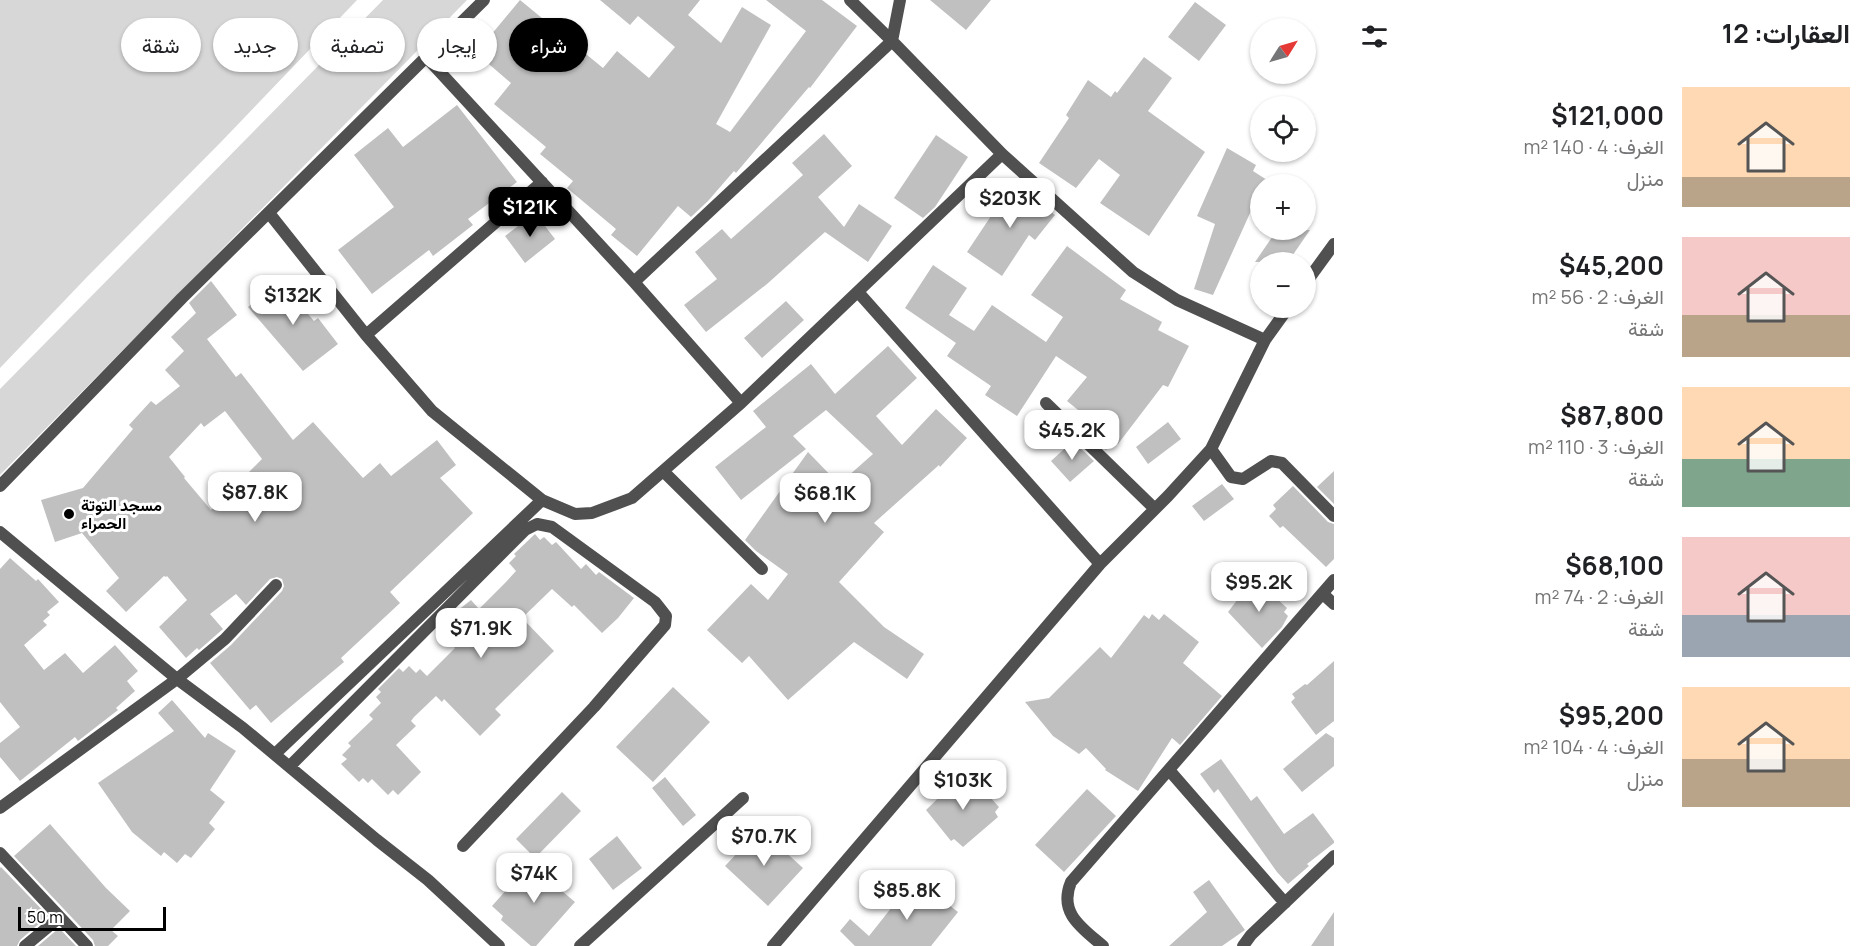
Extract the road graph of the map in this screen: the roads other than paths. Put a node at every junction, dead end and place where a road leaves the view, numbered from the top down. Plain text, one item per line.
1 (484, 0) edge
2 (850, 0) edge
3 (900, 0) edge
4 (466, 18) edge
5 (892, 41) junction
6 (417, 68) edge
7 (440, 72) edge
8 (1002, 154) junction
9 (542, 182) junction
10 (269, 213) junction
11 (1334, 244) edge
12 (1316, 269) edge
13 (634, 282) junction
14 (858, 291) junction
15 (1281, 318) edge
16 (366, 335) junction
17 (1265, 340) junction
18 (741, 403) junction
19 (1046, 403) dead end
20 (1211, 449) junction
21 (663, 471) junction
22 (0, 486) edge
23 (542, 500) junction
24 (1155, 508) junction
25 (1334, 516) edge
26 (0, 532) edge
27 (1100, 564) junction
28 (762, 569) dead end
29 (1334, 580) edge
30 (276, 585) dead end
31 (1323, 594) junction
32 (1334, 604) edge
33 (177, 680) junction
34 (275, 754) junction
35 (290, 766) junction
36 (1169, 770) junction
37 (743, 798) dead end
38 (0, 808) edge
39 (463, 846) dead end
40 (0, 853) edge
41 (1334, 856) edge
42 (1285, 903) junction
43 (60, 918) junction
44 (775, 945) edge
45 (25, 946) edge
46 (87, 946) edge
47 (499, 946) edge
48 (580, 946) edge
49 (1103, 946) edge
50 (1243, 946) edge

1 - 4 street
2 - 5 street
3 - 5 street
5 - 8 street
5 - 13 street
6 - 10 street
7 - 9 street
8 - 14 street
8 - 17 street
9 - 13 street
9 - 16 street
10 - 16 street
10 - 22 street
11 - 12 street
13 - 18 street
14 - 18 street
14 - 27 street
15 - 17 street
16 - 23 street
17 - 20 street
18 - 21 street
19 - 24 street
20 - 24 street
20 - 25 street
21 - 23 street
21 - 28 street
23 - 34 street
24 - 27 street
26 - 33 street
27 - 44 street
29 - 31 street
30 - 33 street
31 - 32 street
31 - 36 street
33 - 34 street
33 - 38 street
34 - 35 street
35 - 39 street
35 - 47 street
36 - 42 street
36 - 49 street
37 - 48 street
40 - 43 street
41 - 42 street
42 - 50 street
43 - 45 street
43 - 46 street

